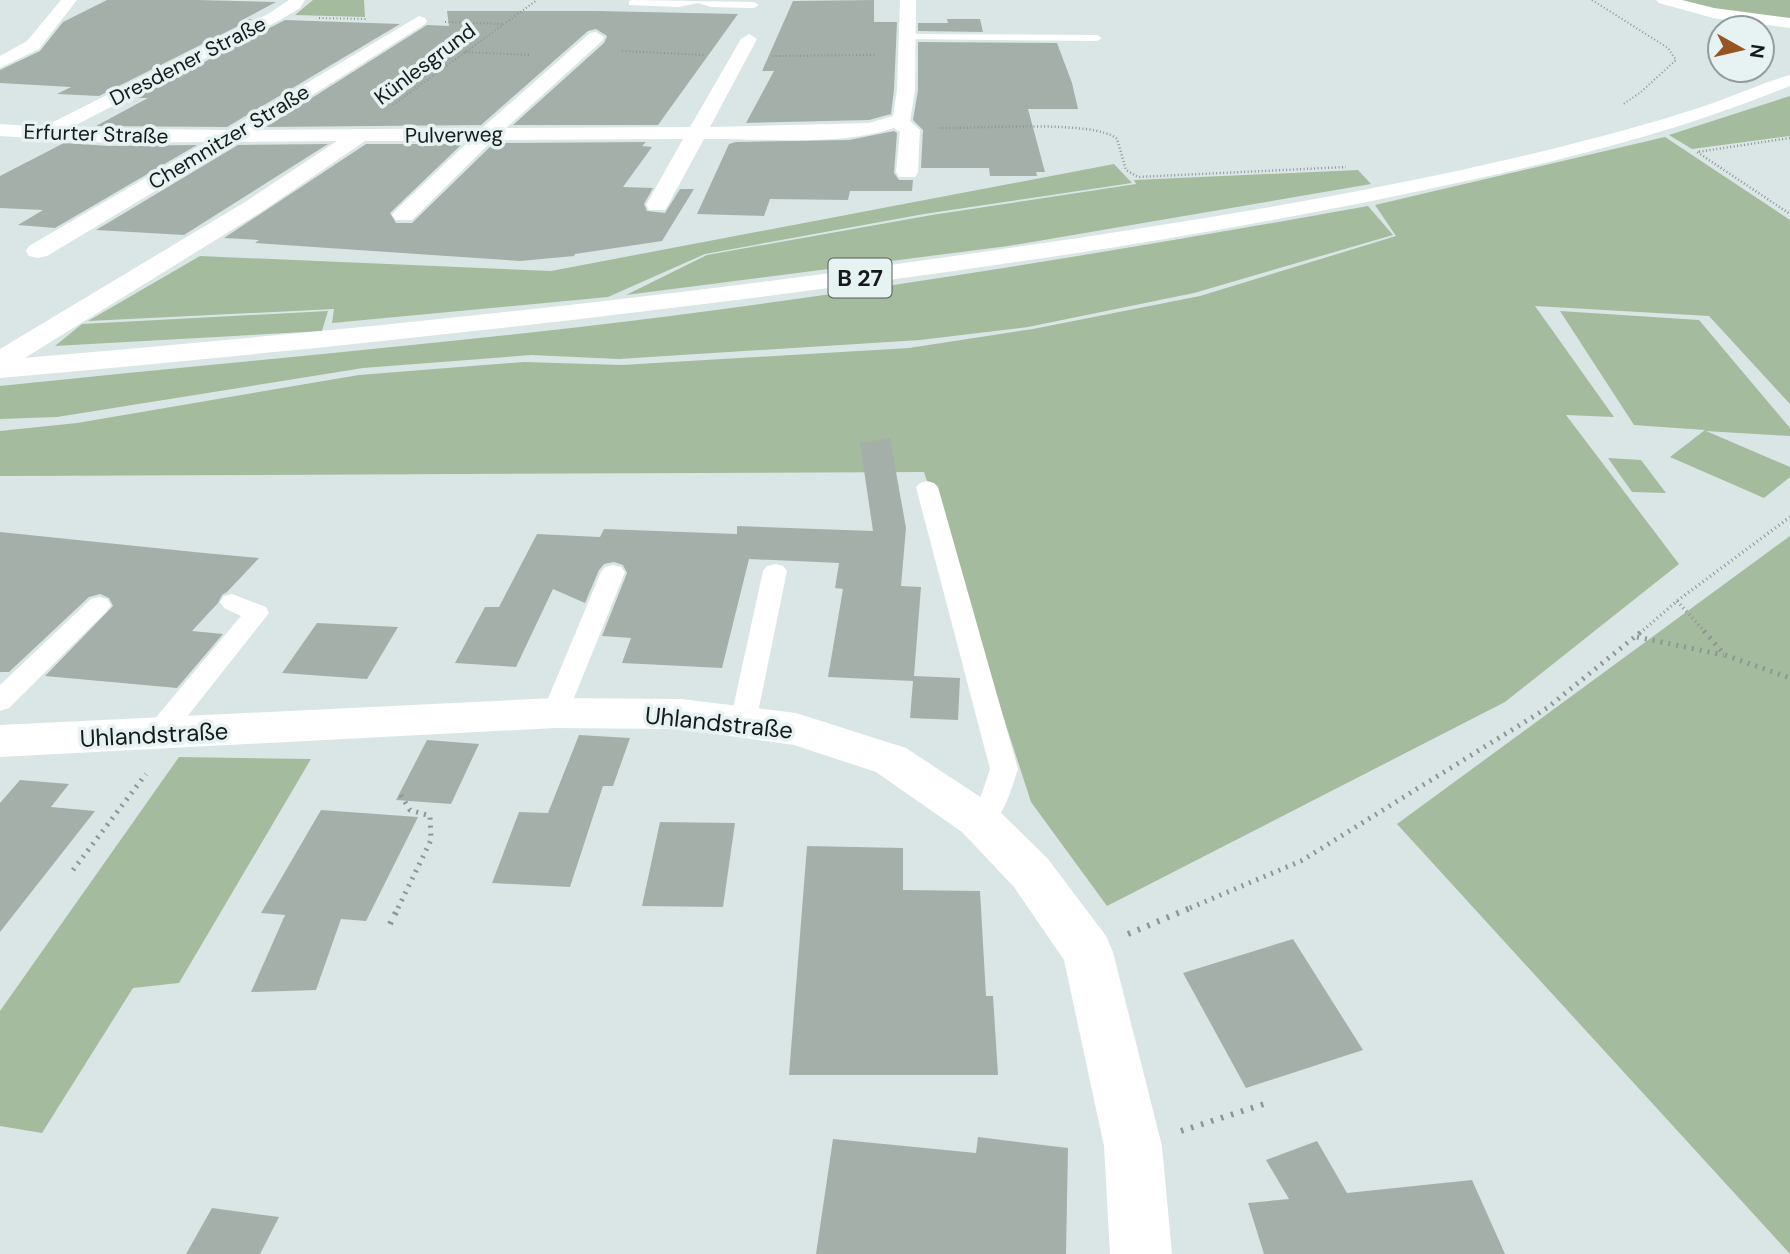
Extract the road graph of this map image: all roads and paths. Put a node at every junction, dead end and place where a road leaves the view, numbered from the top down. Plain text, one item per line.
1 (69, 0) edge
2 (297, 0) edge
3 (537, 0) edge
4 (699, 0) edge
5 (908, 0) edge
6 (1592, 0) edge
7 (1663, 0) edge
8 (632, 3) dead end
9 (754, 5) dead end
10 (1706, 16) edge
11 (419, 21) dead end
12 (1790, 23) edge
13 (1776, 36) edge
14 (1097, 38) dead end
15 (1782, 38) dead end
16 (749, 39) dead end
17 (908, 46) junction
18 (584, 48) junction
19 (464, 52) junction
20 (739, 56) junction
21 (0, 63) edge
22 (1790, 80) edge
23 (1617, 108) dead end
24 (387, 110) dead end
25 (898, 122) junction
26 (0, 130) edge
27 (45, 133) junction
28 (488, 134) junction
29 (696, 134) junction
30 (233, 136) junction
31 (359, 136) junction
32 (1790, 138) edge
33 (11, 150) dead end
34 (1348, 167) dead end
35 (907, 172) dead end
36 (657, 205) dead end
37 (1790, 214) edge
38 (404, 215) dead end
39 (38, 251) dead end
40 (0, 361) edge
41 (0, 369) edge
42 (927, 487) dead end
43 (1790, 516) edge
44 (775, 571) dead end
45 (613, 572) dead end
46 (232, 601) dead end
47 (1677, 601) junction
48 (99, 605) dead end
49 (1636, 637) junction
50 (1725, 655) junction
51 (1790, 678) edge
52 (0, 701) edge
53 (555, 713) junction
54 (743, 722) junction
55 (167, 735) junction
56 (0, 741) edge
57 (400, 794) dead end
58 (978, 819) junction
59 (73, 870) dead end
60 (390, 924) dead end
61 (1088, 952) junction
62 (1264, 1104) dead end
63 (1133, 1146) junction
64 (1141, 1254) edge

1 - 21 street
2 - 27 street, Dresdener Straße
3 - 19 path, Künlesgrund
4 - 8 lane
4 - 9 lane
5 - 17 street
6 - 23 path
7 - 10 street
7 - 12 street
11 - 30 street, Chemnitzer Straße
13 - 15 street
14 - 17 lane
16 - 20 street
17 - 20 path
17 - 25 street
18 - 19 path
18 - 20 path
18 - 28 street
19 - 24 path, Künlesgrund
20 - 29 street
22 - 41 street, B 27
25 - 29 street, Pulverweg
25 - 34 path
25 - 35 street
26 - 27 street, Erfurter Straße
27 - 30 street, Erfurter Straße
27 - 33 street, Dresdener Straße
28 - 29 street, Pulverweg
28 - 31 street, Pulverweg
28 - 38 street
29 - 36 street
30 - 31 street, Erfurter Straße
30 - 39 street, Chemnitzer Straße
31 - 40 street
32 - 37 path
42 - 58 lane
43 - 47 path
44 - 54 lane
45 - 53 lane
46 - 55 lane
47 - 49 path
47 - 50 path
48 - 52 lane
49 - 50 path
49 - 61 path
50 - 51 path
53 - 54 street, Uhlandstraße
53 - 55 street, Uhlandstraße
54 - 58 street, Uhlandstraße
55 - 56 street, Uhlandstraße
55 - 59 path
57 - 60 path
58 - 61 street, Uhlandstraße
61 - 63 street, Uhlandstraße
62 - 63 path
63 - 64 street, Uhlandstraße

